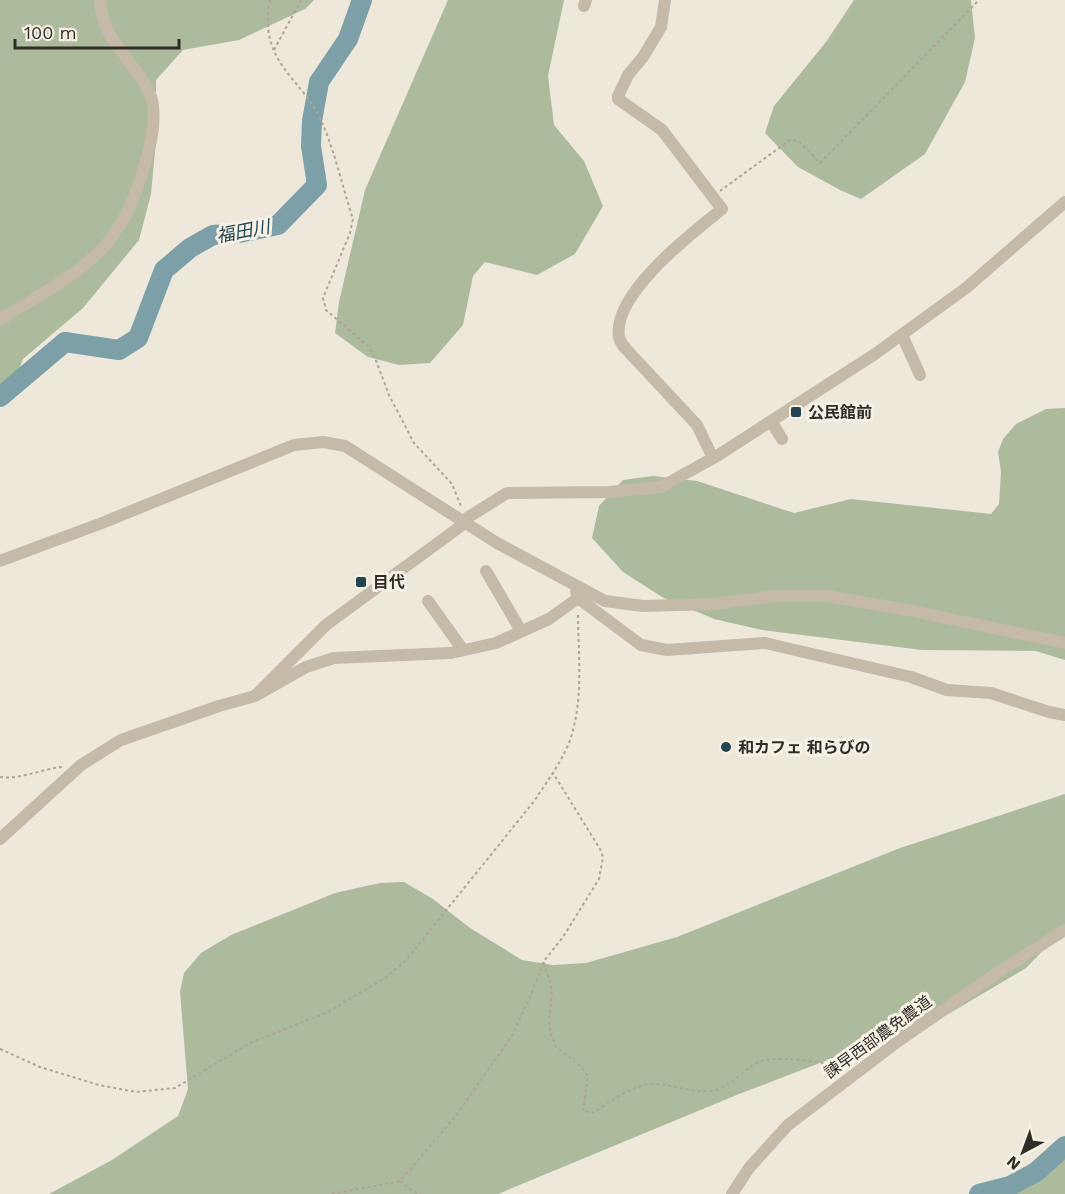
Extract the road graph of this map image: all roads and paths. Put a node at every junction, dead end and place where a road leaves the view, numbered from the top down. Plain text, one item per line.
1 (100, 0) edge
2 (265, 0) edge
3 (301, 0) edge
4 (665, 0) edge
5 (979, 0) edge
6 (270, 1) edge
7 (274, 50) junction
8 (713, 196) junction
9 (1065, 202) edge
10 (0, 320) edge
11 (902, 334) junction
12 (920, 375) dead end
13 (771, 421) junction
14 (782, 439) dead end
15 (713, 458) junction
16 (466, 520) junction
17 (0, 561) edge
18 (486, 571) dead end
19 (574, 583) junction
20 (578, 598) junction
21 (428, 600) dead end
22 (521, 631) junction
23 (1065, 643) edge
24 (463, 650) junction
25 (255, 696) junction
26 (1065, 715) edge
27 (81, 765) junction
28 (553, 773) junction
29 (0, 777) edge
30 (0, 839) edge
31 (1065, 930) edge
32 (544, 960) junction
33 (0, 1049) edge
34 (862, 1067) junction
35 (400, 1180) junction
36 (332, 1194) edge
37 (421, 1194) edge
38 (732, 1194) edge

1 - 10 street
2 - 6 path
3 - 7 path
4 - 8 street
5 - 8 path
6 - 7 path
7 - 16 path
8 - 15 street
9 - 11 street
11 - 12 street
11 - 13 street
13 - 14 street
13 - 15 street
15 - 16 street
16 - 17 street
16 - 19 street
16 - 25 street
18 - 22 street
19 - 20 street
19 - 23 street
20 - 22 street
20 - 26 street
20 - 28 path
21 - 24 street
22 - 24 street
24 - 25 street
25 - 27 street
27 - 29 path
27 - 30 street
28 - 32 path
28 - 33 path
31 - 34 street, 諫早西部農免農道
32 - 34 path
32 - 35 path
34 - 38 street, 諫早西部農免農道
35 - 36 path
35 - 37 path

